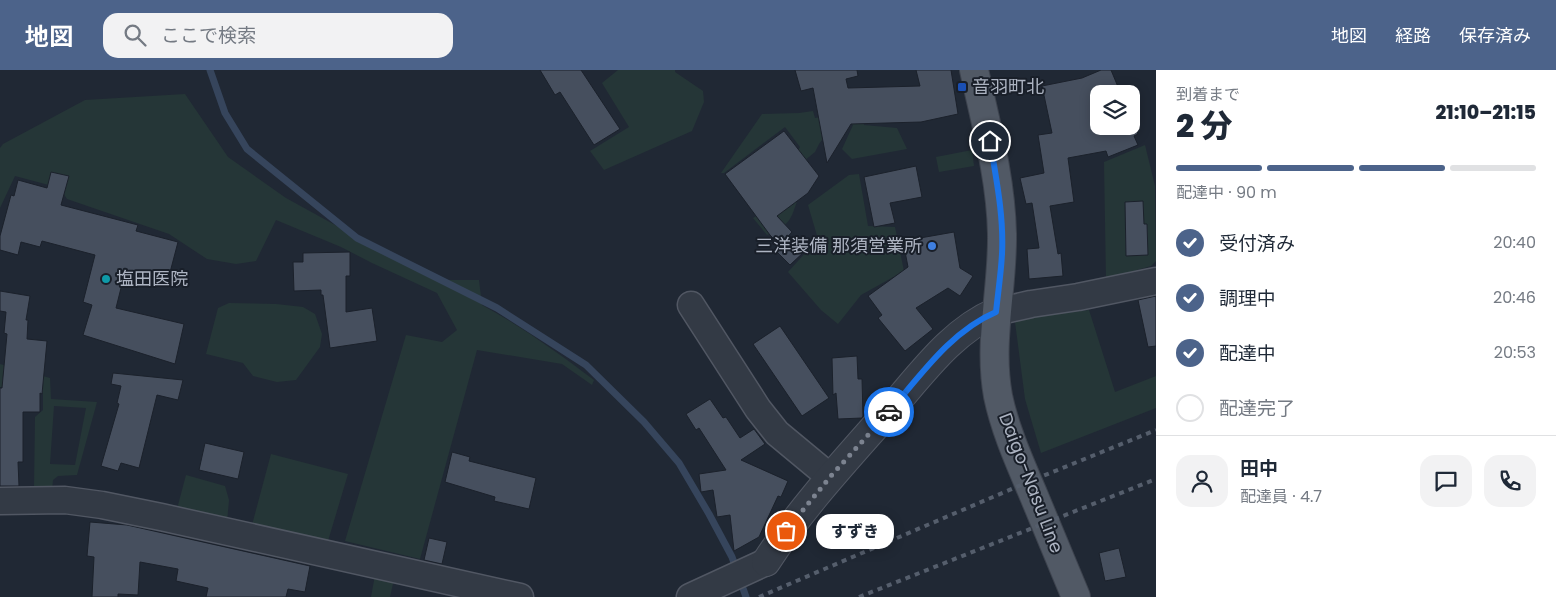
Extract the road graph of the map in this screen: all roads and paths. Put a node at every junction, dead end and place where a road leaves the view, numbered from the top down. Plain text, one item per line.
1 (974, 70) edge
2 (1156, 281) edge
3 (691, 305) dead end
4 (996, 312) junction
5 (830, 477) junction
6 (0, 501) edge
7 (759, 565) joint
8 (520, 597) edge
9 (690, 597) edge
10 (1076, 597) edge

1 - 4 main road, Daigo-Nasu Line
2 - 4 street
3 - 5 street
4 - 5 street
4 - 10 main road, Daigo-Nasu Line
5 - 7 street
6 - 8 street
7 - 9 street

